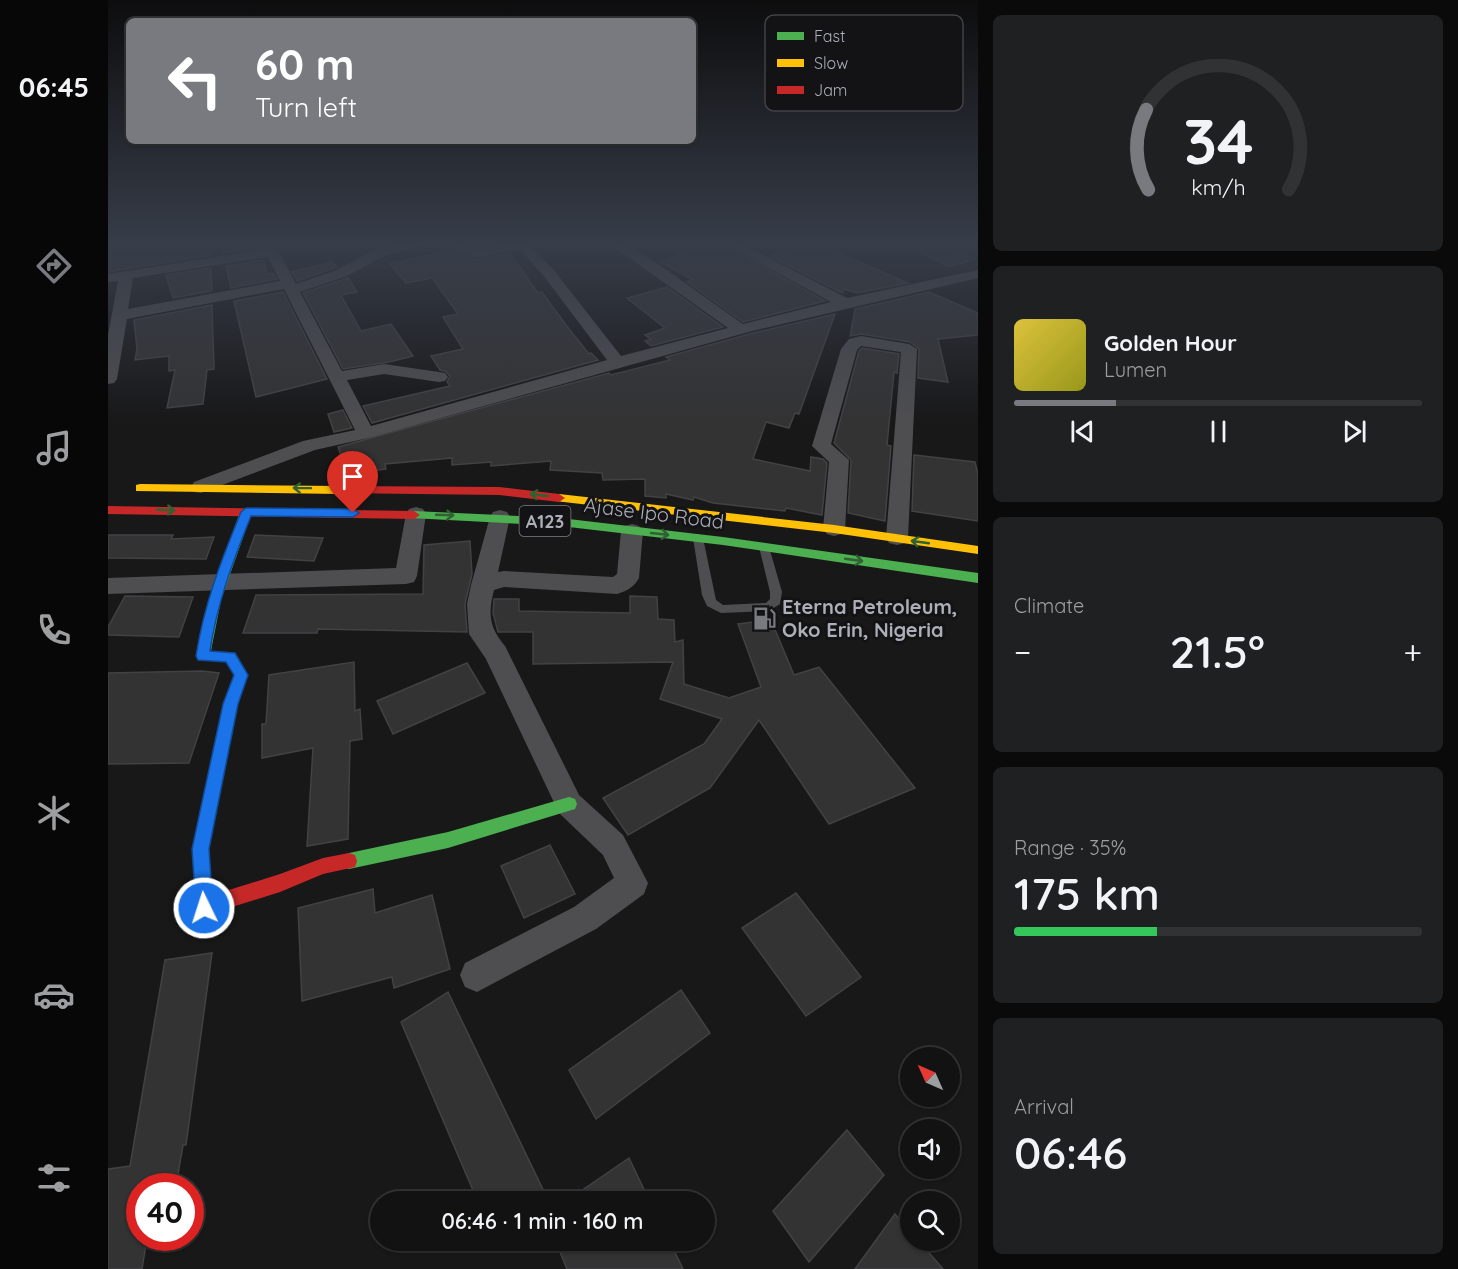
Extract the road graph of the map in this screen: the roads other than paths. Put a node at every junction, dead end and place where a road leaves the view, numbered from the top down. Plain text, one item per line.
1 (123, 301) edge
2 (205, 301) edge
3 (297, 301) edge
4 (570, 301) edge
5 (701, 301) edge
6 (842, 301) edge
7 (852, 301) edge
8 (845, 303) junction
9 (122, 315) junction
10 (741, 330) junction
11 (617, 362) junction
12 (439, 376) dead end
13 (336, 377) junction
14 (108, 379) edge
15 (366, 433) junction
16 (201, 487) junction
17 (131, 488) dead end
18 (384, 489) junction
19 (108, 510) edge
20 (246, 512) junction
21 (374, 513) junction
22 (416, 514) junction
23 (500, 517) junction
24 (834, 529) junction
25 (632, 531) junction
26 (698, 538) junction
27 (897, 538) junction
28 (764, 547) junction
29 (978, 550) edge
30 (978, 578) edge
31 (219, 582) junction
32 (482, 585) junction
33 (108, 586) edge
34 (568, 804) junction
35 (477, 975) dead end

1 - 9 street
2 - 9 street
3 - 13 street
4 - 11 street
5 - 10 street
6 - 8 street
7 - 8 street
8 - 10 street
9 - 14 street
10 - 11 street
11 - 15 street
12 - 13 street
13 - 15 street
15 - 16 street
16 - 17 main road, Ajase Ipo Road / A123
18 -> 16 main road, Ajase Ipo Road / A123
18 - 21 street
24 -> 18 main road, Ajase Ipo Road / A123
19 -> 20 main road, Ajase Ipo Road / A123
20 - 21 main road, Ajase Ipo Road / A123
20 - 31 main road
21 - 22 main road, Ajase Ipo Road / A123
22 -> 23 main road, Ajase Ipo Road / A123
22 - 31 street
23 - 25 main road, Ajase Ipo Road / A123
23 - 32 street
24 - 27 main road, Ajase Ipo Road / A123
24 - 27 street
25 -> 26 main road, Ajase Ipo Road / A123
25 - 32 street
26 - 28 main road, Ajase Ipo Road / A123
26 - 28 lane
29 -> 27 main road, Ajase Ipo Road / A123
28 -> 30 main road, Ajase Ipo Road / A123
31 - 33 street
31 - 34 main road
32 - 34 street
34 - 35 street

